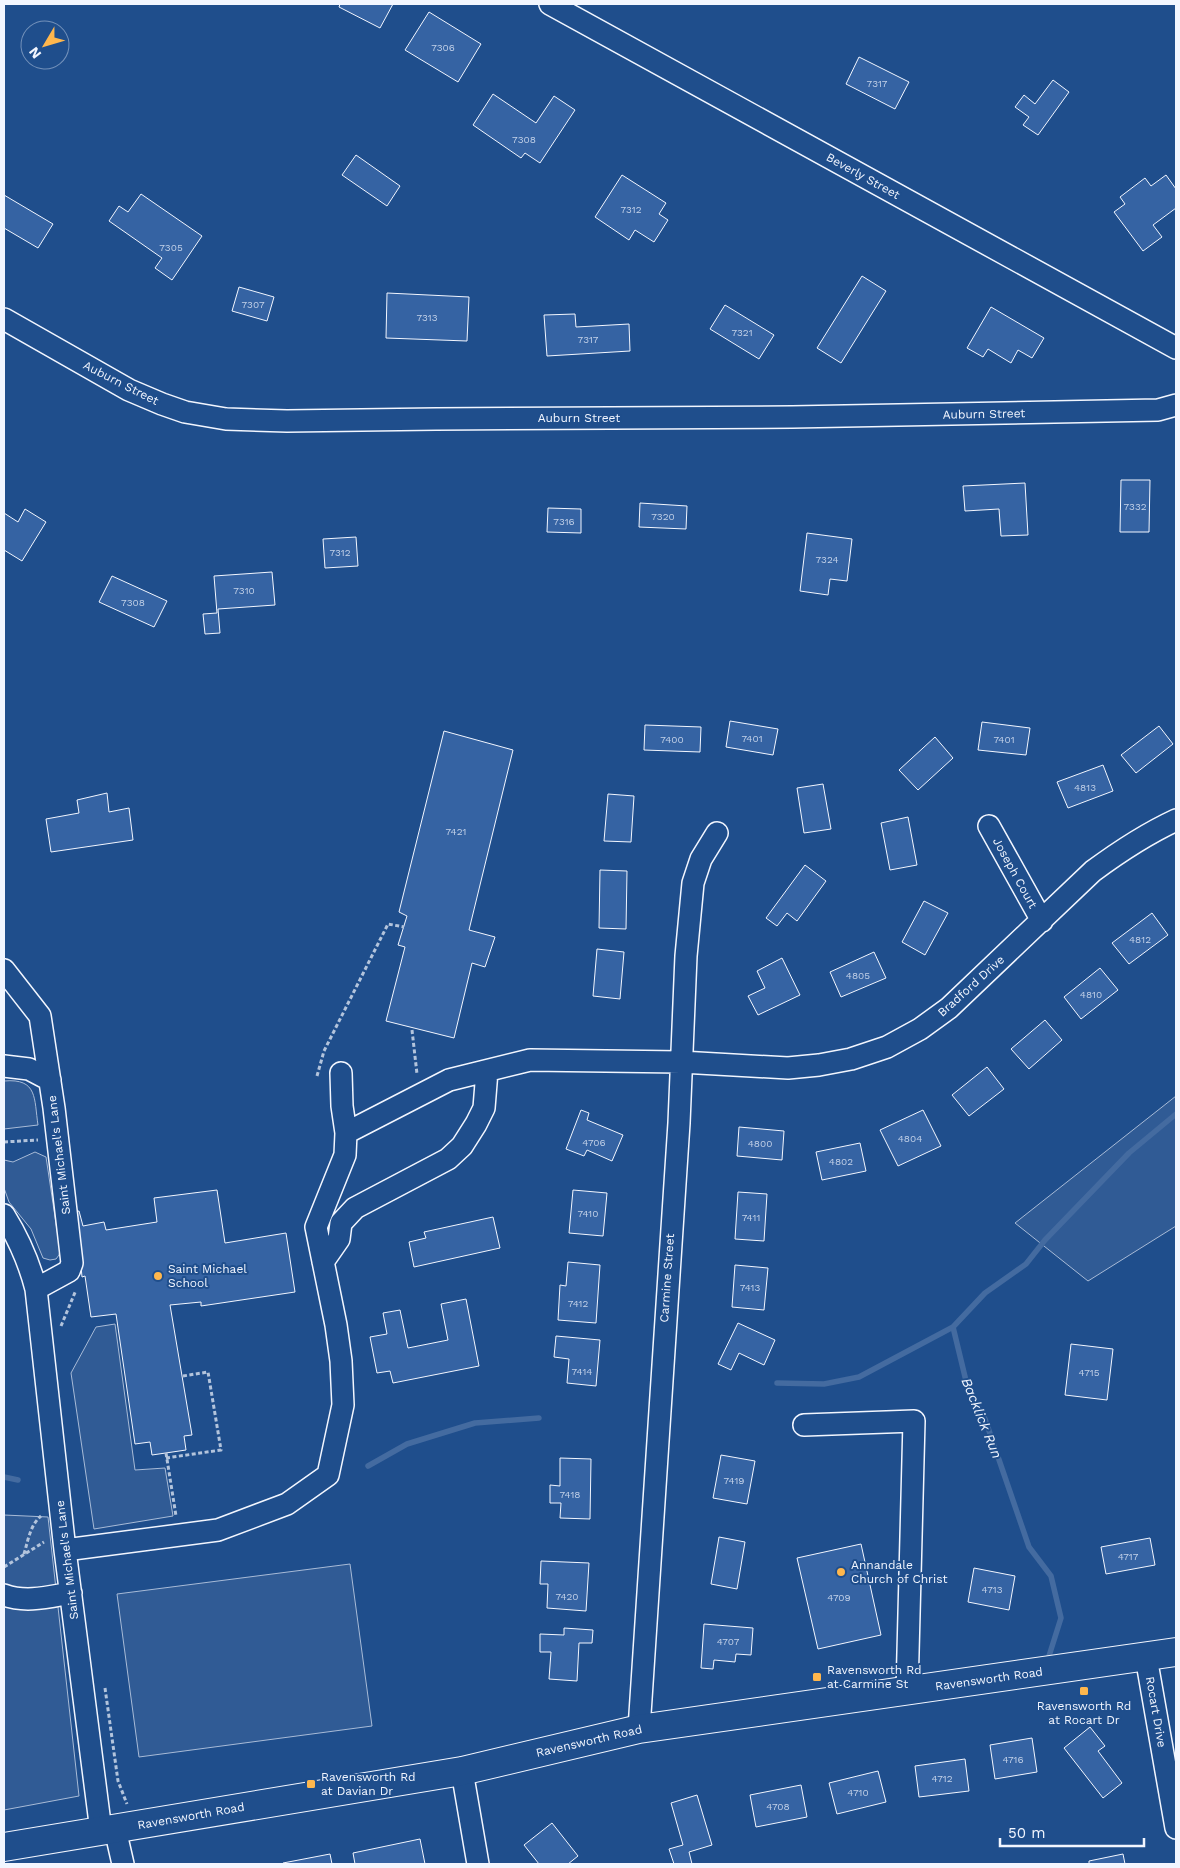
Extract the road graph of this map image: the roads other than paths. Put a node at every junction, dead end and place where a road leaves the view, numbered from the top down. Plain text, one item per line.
1 (550, 4) edge
2 (4, 319) edge
3 (1176, 348) edge
4 (1176, 406) edge
5 (1176, 820) edge
6 (989, 826) dead end
7 (717, 833) dead end
8 (1042, 921) junction
9 (4, 970) edge
10 (681, 1062) junction
11 (4, 1066) edge
12 (487, 1070) junction
13 (341, 1073) dead end
14 (50, 1080) junction
15 (346, 1133) junction
16 (4, 1215) edge
17 (323, 1262) junction
18 (36, 1290) junction
19 (804, 1425) dead end
20 (63, 1530) junction
21 (71, 1593) junction
22 (4, 1595) edge
23 (1176, 1652) edge
24 (1146, 1656) junction
25 (906, 1691) junction
26 (639, 1729) junction
27 (462, 1771) junction
28 (1176, 1828) edge
29 (114, 1829) junction
30 (4, 1847) edge
31 (123, 1864) edge
32 (478, 1864) edge

1 - 3 street, Beverly Street
2 - 4 street, Auburn Street
5 - 8 street, Bradford Drive
6 - 8 street, Joseph Court
7 - 10 street, Carmine Street
8 - 10 street, Bradford Drive
9 - 14 street
10 - 12 street, Bradford Drive
10 - 26 street, Carmine Street
11 - 14 street, Saint Michael's Lane
12 - 15 street, Bradford Drive
12 - 17 street
13 - 15 street
14 - 18 street, Saint Michael's Lane
15 - 17 street
16 - 18 street, Saint Michael's Lane
17 - 20 street
18 - 20 street, Saint Michael's Lane
19 - 25 street
20 - 21 street, Saint Michael's Lane
21 - 22 street
21 - 29 street, Saint Michael's Lane
23 - 24 main road, Ravensworth Road
24 - 25 main road, Ravensworth Road
24 - 28 street, Rocart Drive
25 - 26 main road, Ravensworth Road
26 - 27 main road, Ravensworth Road
27 - 29 main road, Ravensworth Road
27 - 32 street
29 - 30 main road, Ravensworth Road
29 - 31 street, Saint Michael's Lane

